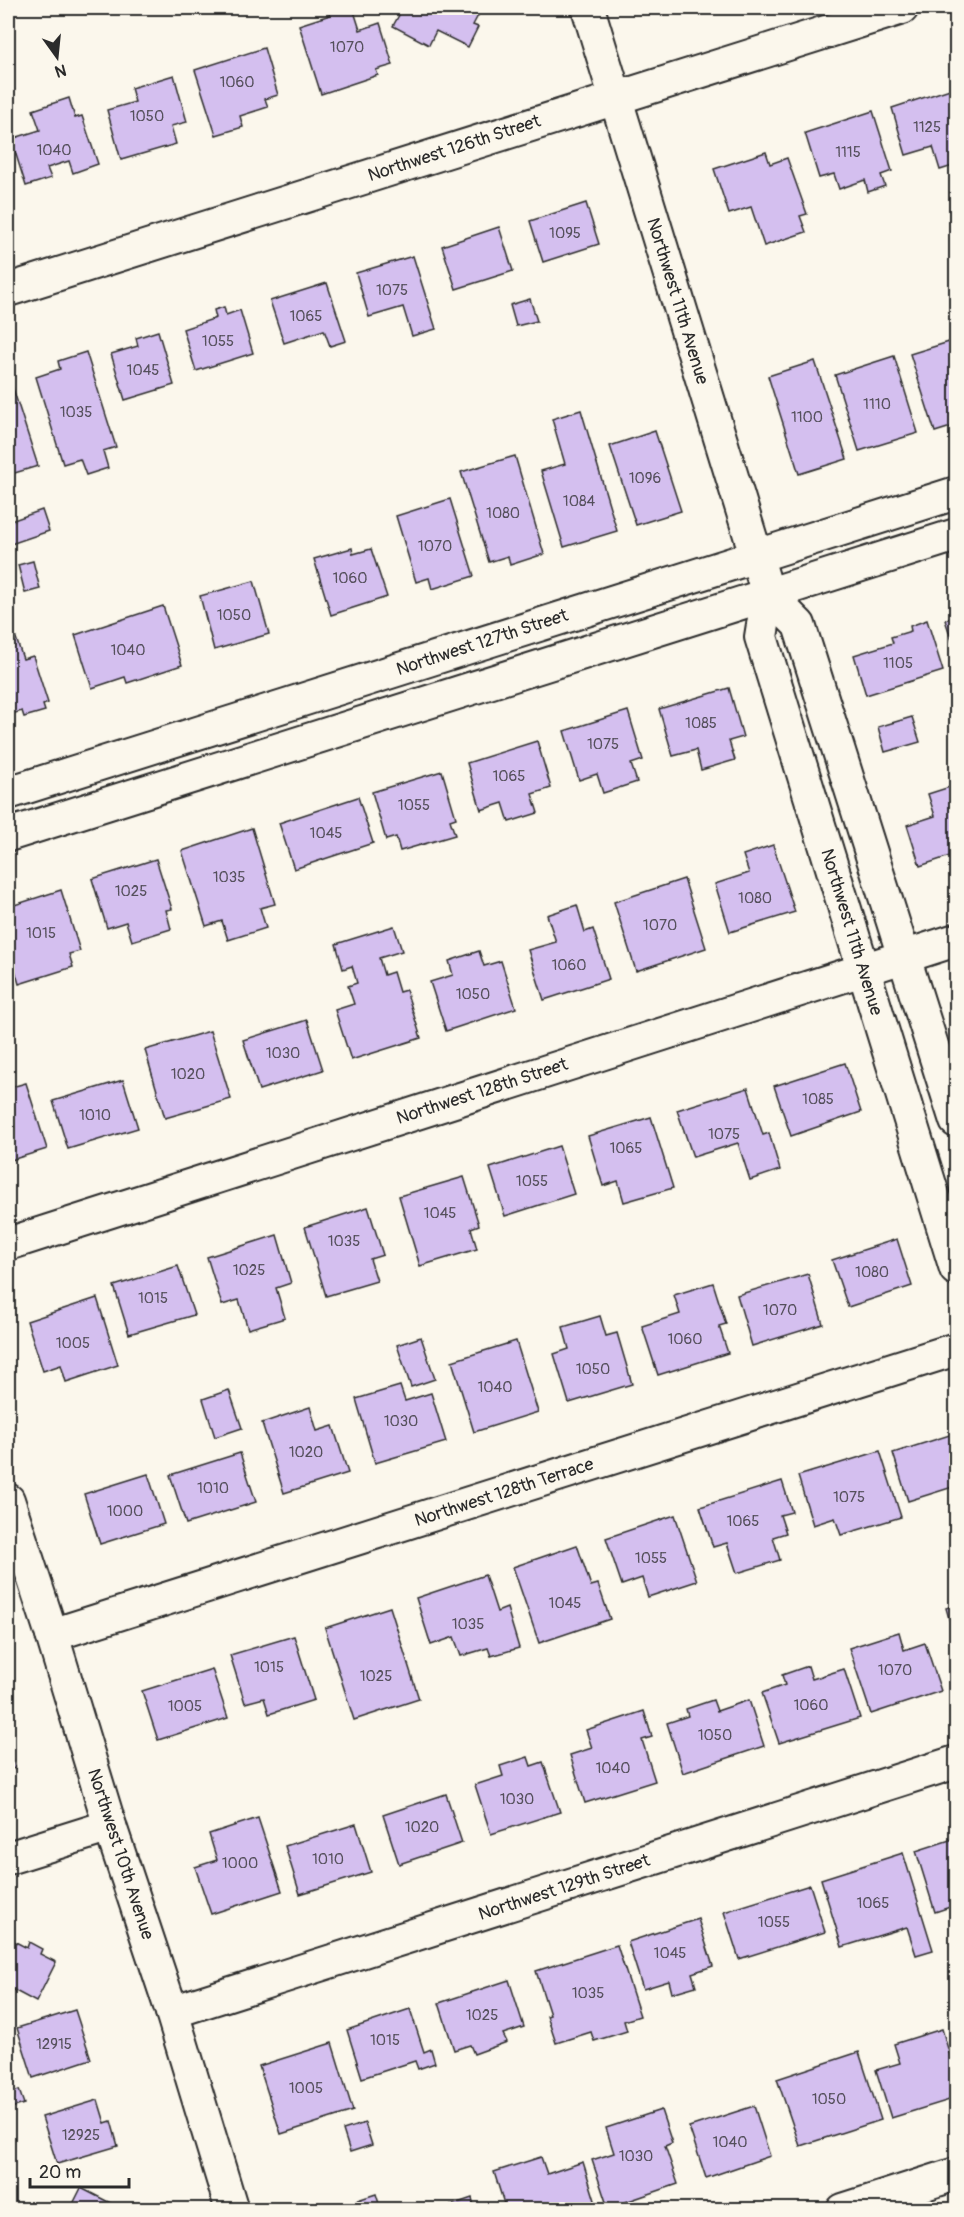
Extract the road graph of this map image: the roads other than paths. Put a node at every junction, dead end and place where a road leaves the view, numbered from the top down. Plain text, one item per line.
1 (588, 8) edge
2 (902, 8) edge
3 (615, 97) junction
4 (8, 290) edge
5 (957, 493) edge
6 (957, 535) edge
7 (757, 555) junction
8 (768, 594) junction
9 (8, 793) edge
10 (8, 835) edge
11 (957, 940) edge
12 (904, 956) junction
13 (863, 969) junction
14 (957, 1121) edge
15 (8, 1244) edge
16 (957, 1269) edge
17 (957, 1349) edge
18 (8, 1500) edge
19 (52, 1635) junction
20 (957, 1762) edge
21 (110, 1826) junction
22 (8, 1858) edge
23 (172, 2012) junction
24 (957, 2174) edge
25 (232, 2210) edge
26 (843, 2210) edge

1 - 3 street, Northwest 11th Avenue
2 - 3 street, Northwest 126th Street
3 - 4 street, Northwest 126th Street
3 - 7 street, Northwest 11th Avenue
5 - 7 street, Northwest 127th Street
6 - 8 street
7 - 8 street, Northwest 11th Avenue
7 - 9 street, Northwest 127th Street
8 - 10 street
8 - 12 street, Northwest 11th Avenue
8 - 13 street, Northwest 11th Avenue
11 - 12 street, Northwest 128th Street
12 - 13 street, Northwest 128th Street
12 - 14 street, Northwest 11th Avenue
13 - 15 street, Northwest 128th Street
13 - 16 street, Northwest 11th Avenue
17 - 19 street, Northwest 128th Terrace
18 - 19 street, Northwest 10th Avenue
19 - 21 street, Northwest 10th Avenue
20 - 23 street, Northwest 129th Street
21 - 22 street
21 - 23 street, Northwest 10th Avenue
23 - 25 street, Northwest 10th Avenue
24 - 26 street

